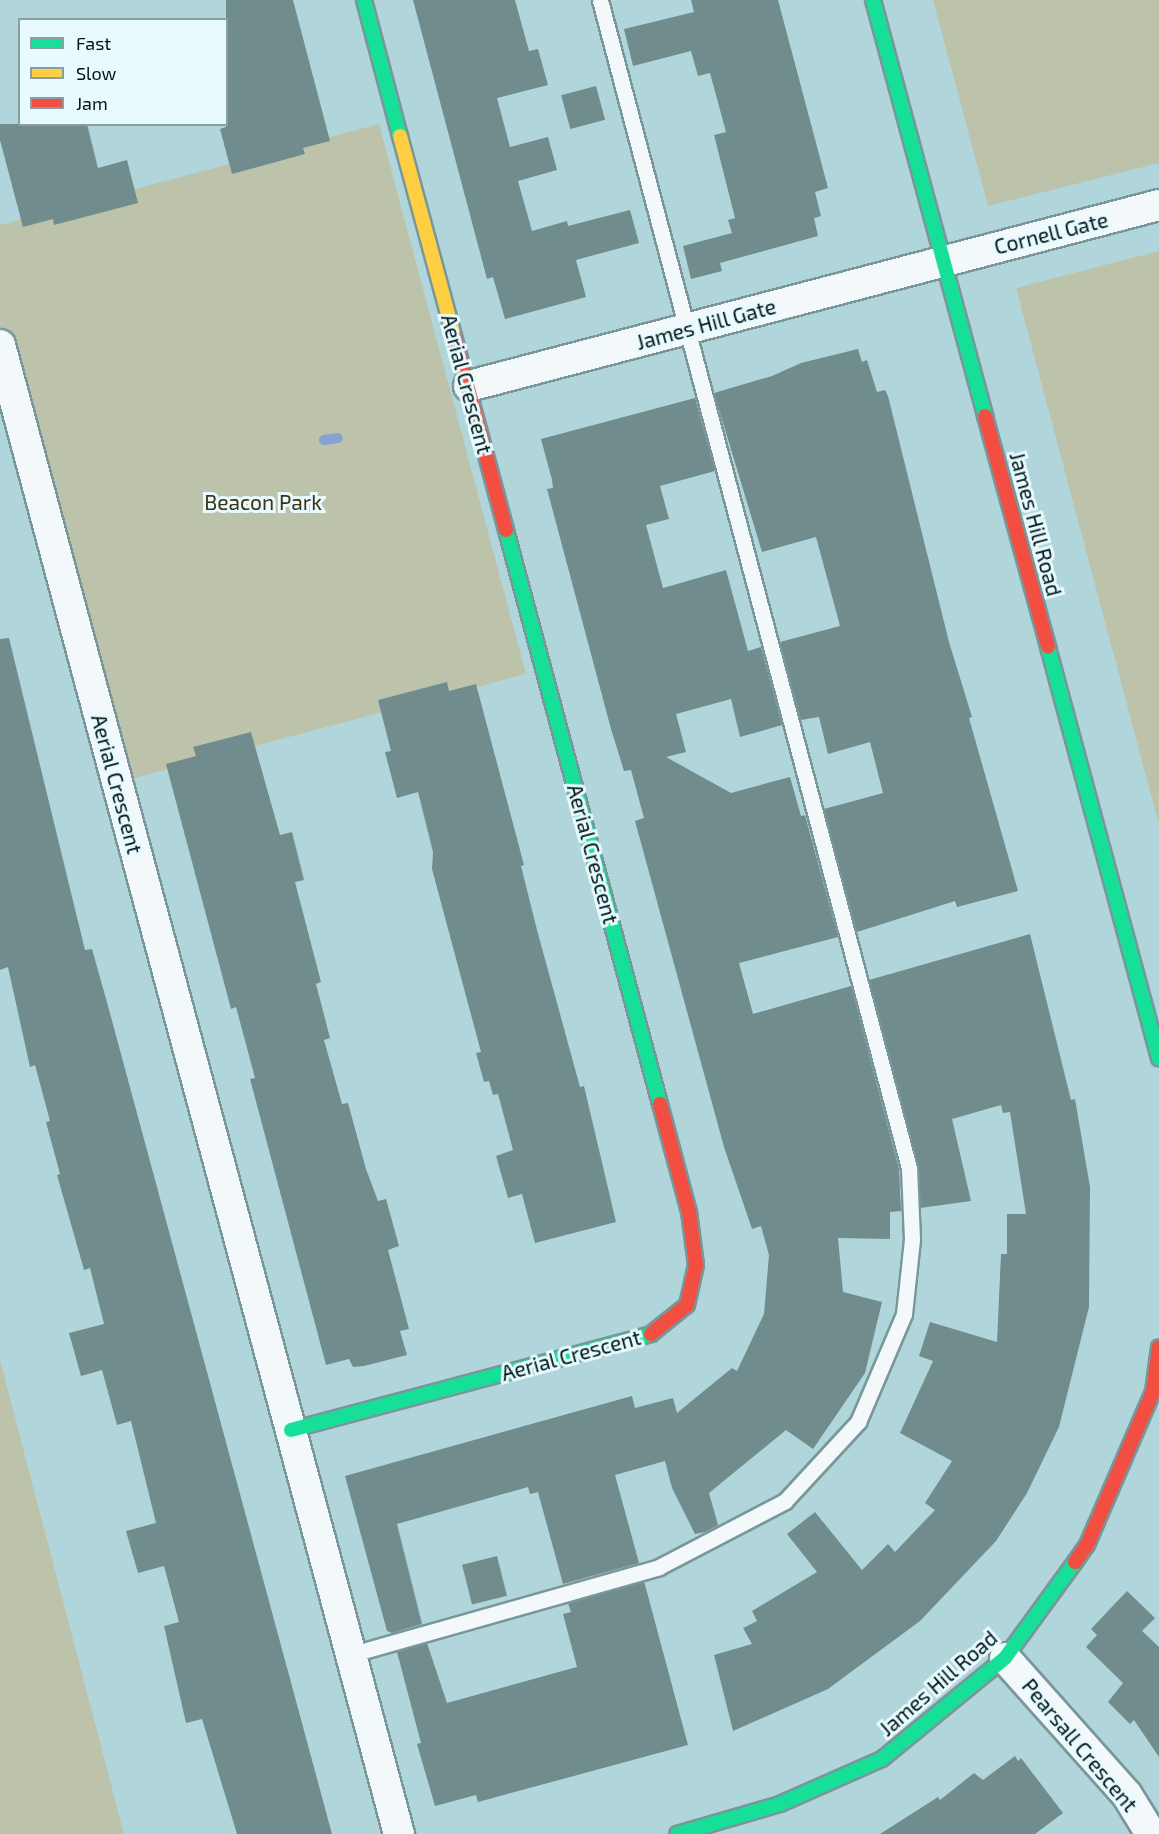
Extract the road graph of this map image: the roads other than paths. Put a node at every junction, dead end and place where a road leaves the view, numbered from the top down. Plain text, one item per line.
1 (364, 0) edge
2 (600, 0) edge
3 (873, 0) edge
4 (1159, 205) edge
5 (943, 260) junction
6 (687, 329) junction
7 (0, 345) edge
8 (469, 386) junction
9 (1159, 1058) edge
10 (1159, 1347) edge
11 (1156, 1392) edge
12 (291, 1430) junction
13 (349, 1655) junction
14 (1005, 1658) junction
15 (399, 1834) edge
16 (677, 1834) edge
17 (1151, 1834) edge

1 - 8 street, Aerial Crescent
2 - 6 lane
3 - 5 street, James Hill Road
4 - 5 street, Cornell Gate
5 - 6 street, James Hill Gate
5 - 9 street, James Hill Road
6 - 8 street, James Hill Gate
6 - 13 lane
7 - 12 street, Aerial Crescent
8 - 12 street, Aerial Crescent
10 - 11 street, James Hill Road
11 - 14 street, James Hill Road
12 - 13 street, Aerial Crescent
13 - 15 street, Aerial Crescent
14 - 16 street, James Hill Road
14 - 17 street, Pearsall Crescent

